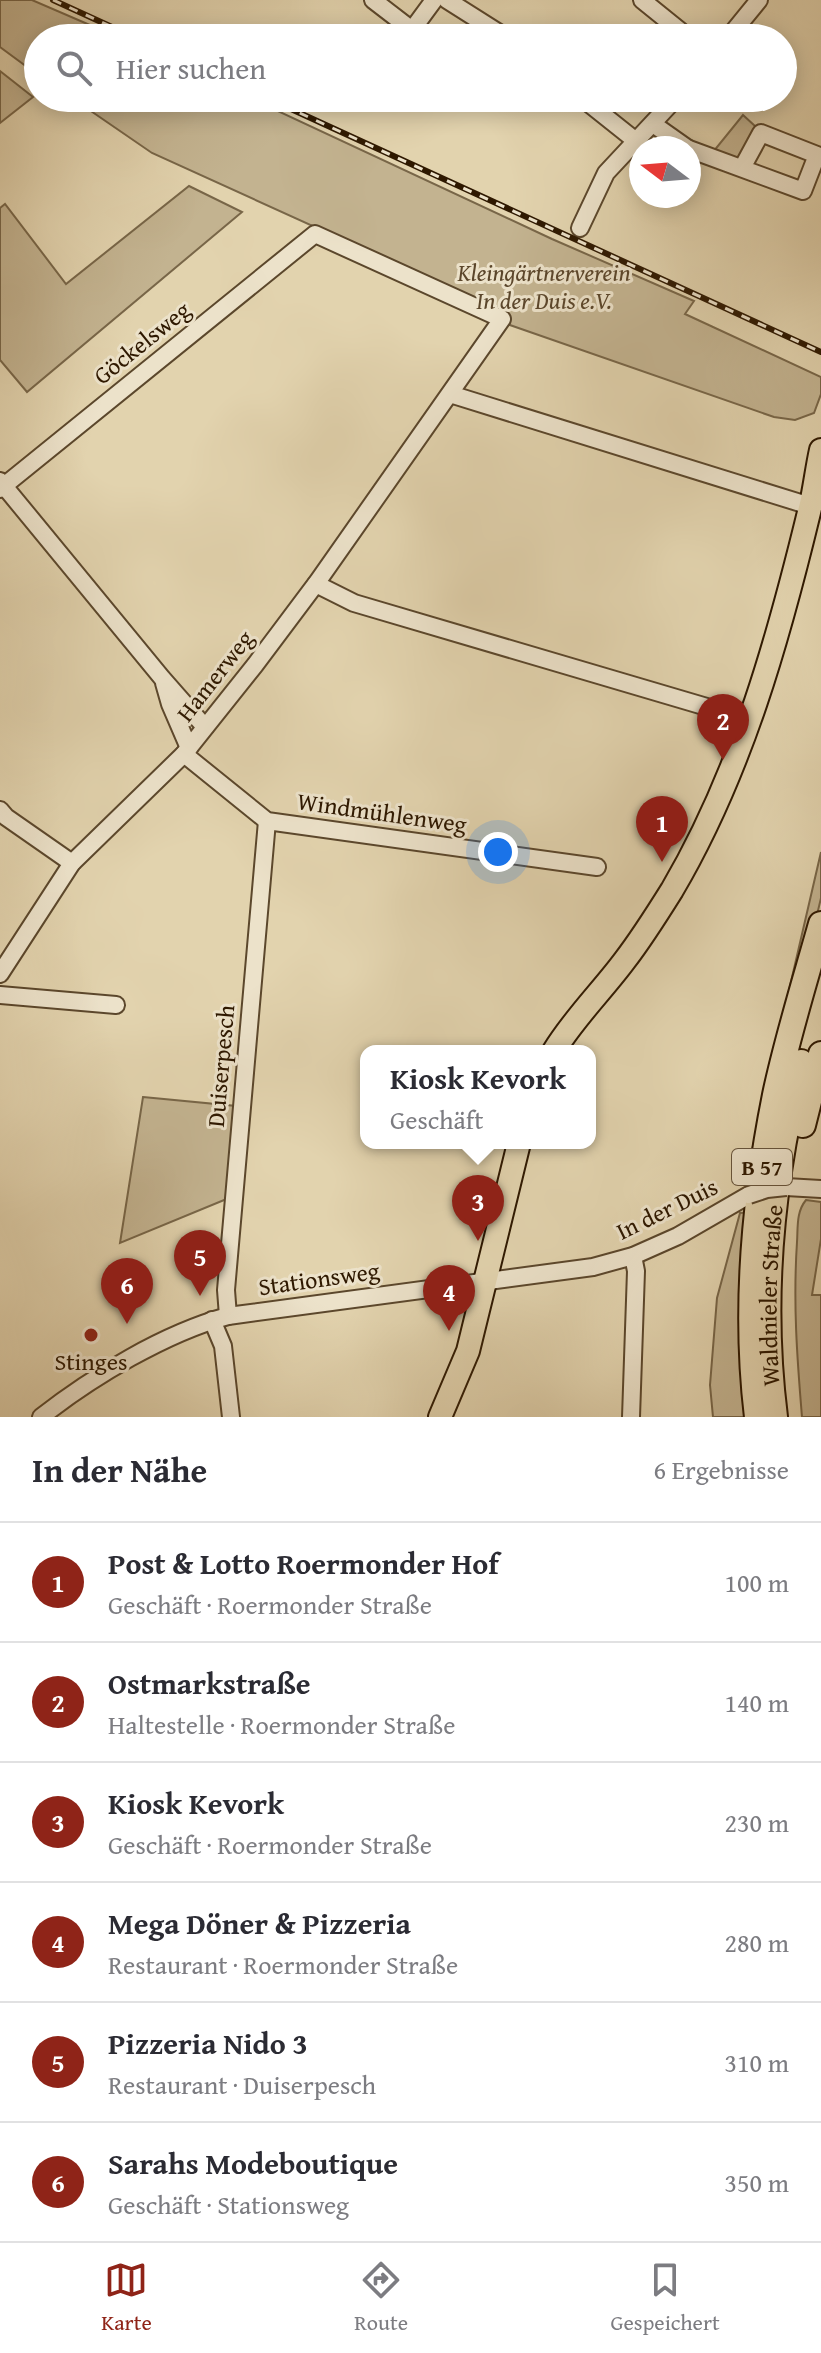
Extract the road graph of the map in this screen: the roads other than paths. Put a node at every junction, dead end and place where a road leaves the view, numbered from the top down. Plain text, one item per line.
1 (373, 0) edge
2 (434, 0) edge
3 (447, 0) edge
4 (642, 0) edge
5 (759, 0) edge
6 (404, 24) edge
7 (416, 24) edge
8 (485, 24) edge
9 (672, 24) edge
10 (739, 24) edge
11 (600, 112) edge
12 (664, 112) edge
13 (653, 124) junction
14 (630, 136) edge
15 (641, 136) edge
16 (670, 136) edge
17 (629, 148) edge
18 (701, 153) edge
19 (742, 168) junction
20 (580, 228) dead end
21 (315, 234) joint
22 (450, 394) junction
23 (821, 450) edge
24 (819, 475) edge
25 (1, 485) edge
26 (810, 506) junction
27 (316, 584) junction
28 (162, 678) junction
29 (751, 720) junction
30 (205, 727) junction
31 (186, 751) junction
32 (0, 810) edge
33 (267, 821) junction
34 (72, 863) junction
35 (597, 867) dead end
36 (821, 924) edge
37 (0, 974) edge
38 (821, 987) edge
39 (0, 995) edge
40 (116, 1005) dead end
41 (558, 1045) edge
42 (821, 1054) edge
43 (518, 1149) edge
44 (789, 1187) junction
45 (821, 1189) edge
46 (633, 1256) junction
47 (486, 1281) junction
48 (220, 1318) junction
49 (41, 1417) edge
50 (231, 1417) edge
51 (440, 1417) edge
52 (631, 1417) edge
53 (757, 1417) edge
54 (775, 1417) edge
55 (787, 1417) edge

1 - 6 street
2 - 7 street
3 - 8 street
4 - 9 street
5 - 10 street
11 - 14 street
12 - 13 street
13 - 15 street
13 - 16 street
17 - 20 street
18 - 19 street
19 - 19 street
21 - 22 street, Hamerweg
21 - 25 street, Göckelsweg
22 - 26 street
22 - 27 street, Hamerweg
23 - 24 main road
24 - 26 main road
25 - 28 street, Windmühlenweg
26 - 29 main road
27 - 29 street
27 - 30 street, Hamerweg
28 - 30 street, Windmühlenweg
28 - 31 street, Windmühlenweg
29 - 41 main road
30 - 31 street, Hamerweg
31 - 33 street, Windmühlenweg
31 - 34 street, Hamerweg
32 - 34 street
33 - 35 street, Windmühlenweg
33 - 48 street, Duiserpesch
34 - 37 street, Hamerweg
36 - 53 highway, Waldnieler Straße / B 57
38 - 54 highway, Waldnieler Straße / B 57
39 - 40 street
42 - 44 highway
43 - 47 main road
44 - 45 street, In der Duis
44 - 46 street, In der Duis, bridge
44 - 55 highway
46 - 47 street, In der Duis
46 - 52 street
47 - 48 street, Stationsweg
47 - 51 main road
48 - 49 street, Stationsweg
48 - 50 street, Duiserpesch

